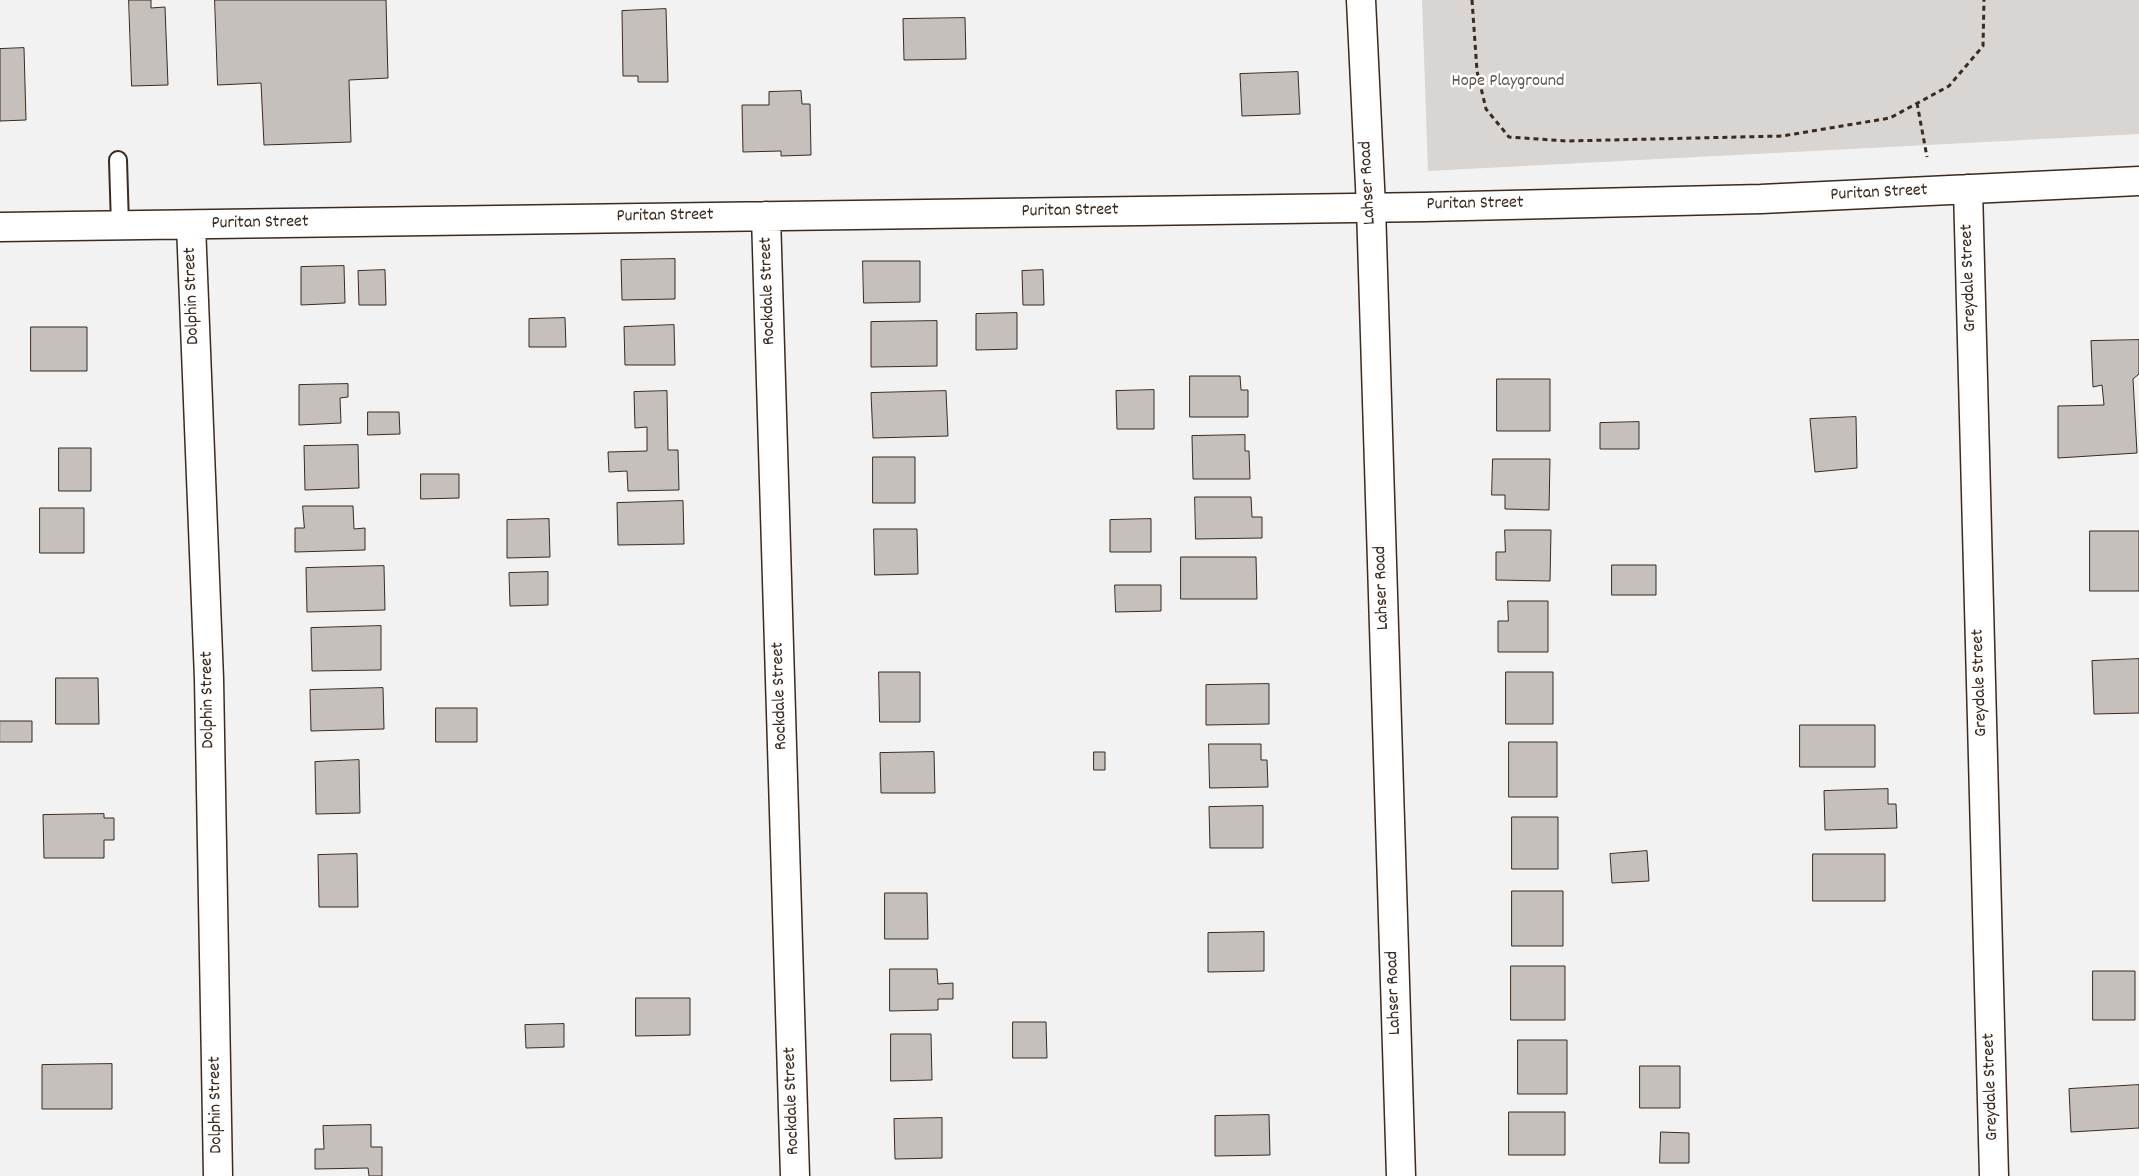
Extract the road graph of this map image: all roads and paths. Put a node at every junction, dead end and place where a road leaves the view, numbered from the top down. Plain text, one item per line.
1 (1361, 0) edge
2 (1472, 0) edge
3 (1984, 0) edge
4 (1917, 104) junction
5 (118, 160) dead end
6 (2139, 181) edge
7 (1968, 189) junction
8 (1933, 191) junction
9 (1371, 207) junction
10 (766, 216) junction
11 (120, 225) junction
12 (191, 225) junction
13 (0, 227) edge
14 (218, 1176) edge
15 (795, 1176) edge
16 (1401, 1176) edge
17 (1994, 1176) edge

1 - 9 street, Lahser Road
2 - 4 path
3 - 4 path
4 - 8 path
5 - 11 lane
6 - 7 street, Puritan Street
7 - 8 street, Puritan Street
7 - 17 street, Greydale Street
8 - 9 street, Puritan Street
9 - 10 street, Puritan Street
9 - 16 street, Lahser Road
10 - 12 street, Puritan Street
10 - 15 street, Rockdale Street
11 - 12 street, Puritan Street
11 - 13 street, Puritan Street
12 - 14 street, Dolphin Street

